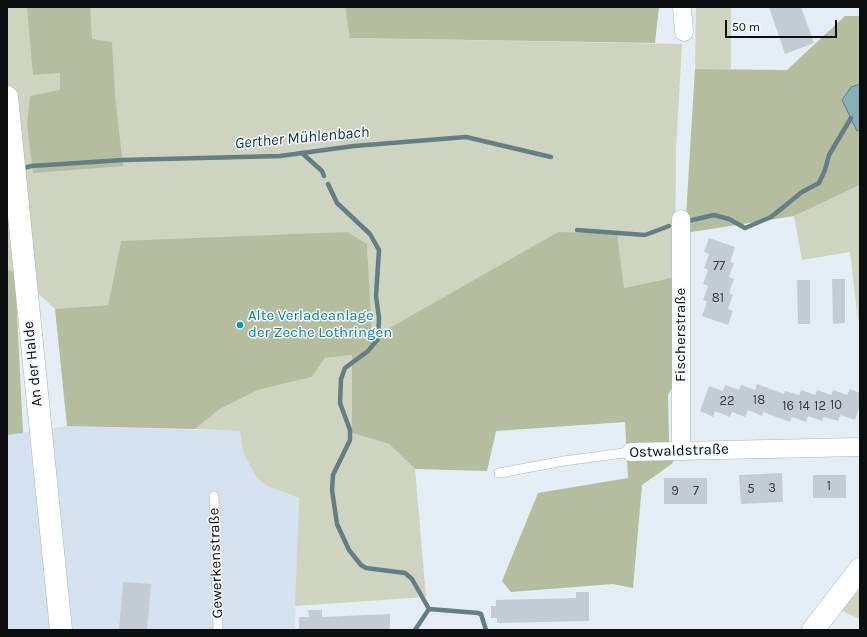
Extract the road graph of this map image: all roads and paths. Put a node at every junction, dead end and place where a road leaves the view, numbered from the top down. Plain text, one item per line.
1 (682, 7) edge
2 (684, 32) dead end
3 (7, 97) edge
4 (681, 219) dead end
5 (860, 447) edge
6 (681, 451) junction
7 (631, 452) joint
8 (499, 473) dead end
9 (214, 496) dead end
10 (860, 569) edge
11 (61, 630) edge
12 (218, 630) edge
13 (813, 630) edge

1 - 2 street
3 - 11 street, An der Halde
4 - 6 street, Fischerstraße
5 - 6 street, Ostwaldstraße
6 - 7 street, Ostwaldstraße
7 - 8 lane, Ostwaldstraße
9 - 12 lane, Gewerkenstraße
10 - 13 street

